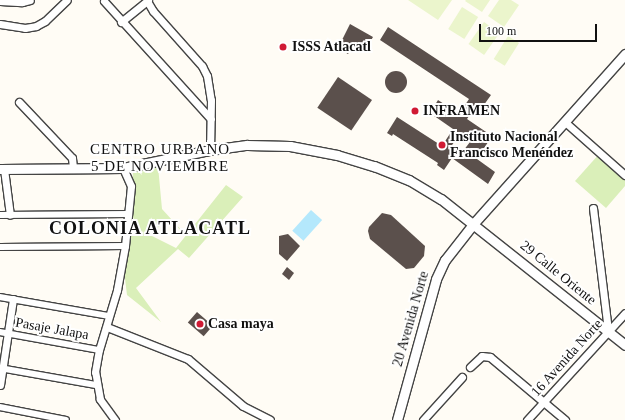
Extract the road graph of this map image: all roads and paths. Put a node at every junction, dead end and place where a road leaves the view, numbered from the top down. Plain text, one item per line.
1 (30, 0) edge
2 (67, 0) edge
3 (0, 1) edge
4 (104, 1) dead end
5 (147, 1) edge
6 (121, 22) junction
7 (0, 24) edge
8 (625, 54) edge
9 (19, 102) dead end
10 (211, 119) junction
11 (564, 122) junction
12 (210, 150) junction
13 (73, 168) junction
14 (123, 168) junction
15 (2, 169) edge
16 (625, 175) edge
17 (594, 208) dead end
18 (128, 214) junction
19 (0, 215) edge
20 (10, 215) junction
21 (474, 223) junction
22 (125, 246) junction
23 (0, 247) edge
24 (0, 297) edge
25 (13, 299) junction
26 (625, 313) edge
27 (109, 316) junction
28 (106, 327) junction
29 (608, 331) junction
30 (0, 332) edge
31 (8, 334) junction
32 (625, 345) edge
33 (99, 350) junction
34 (470, 367) dead end
35 (1, 368) edge
36 (462, 378) dead end
37 (0, 385) edge
38 (96, 385) junction
39 (544, 402) junction
40 (0, 407) edge
41 (111, 418) edge
42 (399, 419) edge
43 (66, 420) edge
44 (270, 420) edge
45 (424, 420) edge
46 (527, 420) edge
47 (565, 420) edge

1 - 3 street
2 - 7 street
4 - 6 street
5 - 6 street
5 - 10 street
6 - 10 street
8 - 11 street, 20 Avenida Norte
9 - 13 street
10 - 12 street
11 - 16 street
11 - 21 street, 20 Avenida Norte
12 - 14 street, 29 Calle Oriente
12 - 21 street, 29 Calle Oriente
13 - 14 street, 29 Calle Oriente
13 - 15 street, 29 Calle Oriente
14 - 18 street
15 - 20 street
17 - 29 street
18 - 20 street
18 - 22 street
19 - 20 street
21 - 29 street, 29 Calle Oriente
21 - 42 street, 20 Avenida Norte
22 - 23 street
22 - 27 street
24 - 25 street
25 - 27 street
25 - 31 street
26 - 29 street, 16 Avenida Norte
27 - 28 street
28 - 33 street
28 - 44 street
29 - 32 street, 29 Calle Oriente
29 - 39 street, 16 Avenida Norte
30 - 31 street, Pasaje Jalapa
31 - 33 street, Pasaje Jalapa
31 - 35 street
33 - 38 street
34 - 39 street
35 - 37 street
35 - 38 street
36 - 45 street
38 - 41 street
39 - 46 street, 16 Avenida Norte
39 - 47 street
40 - 43 street

